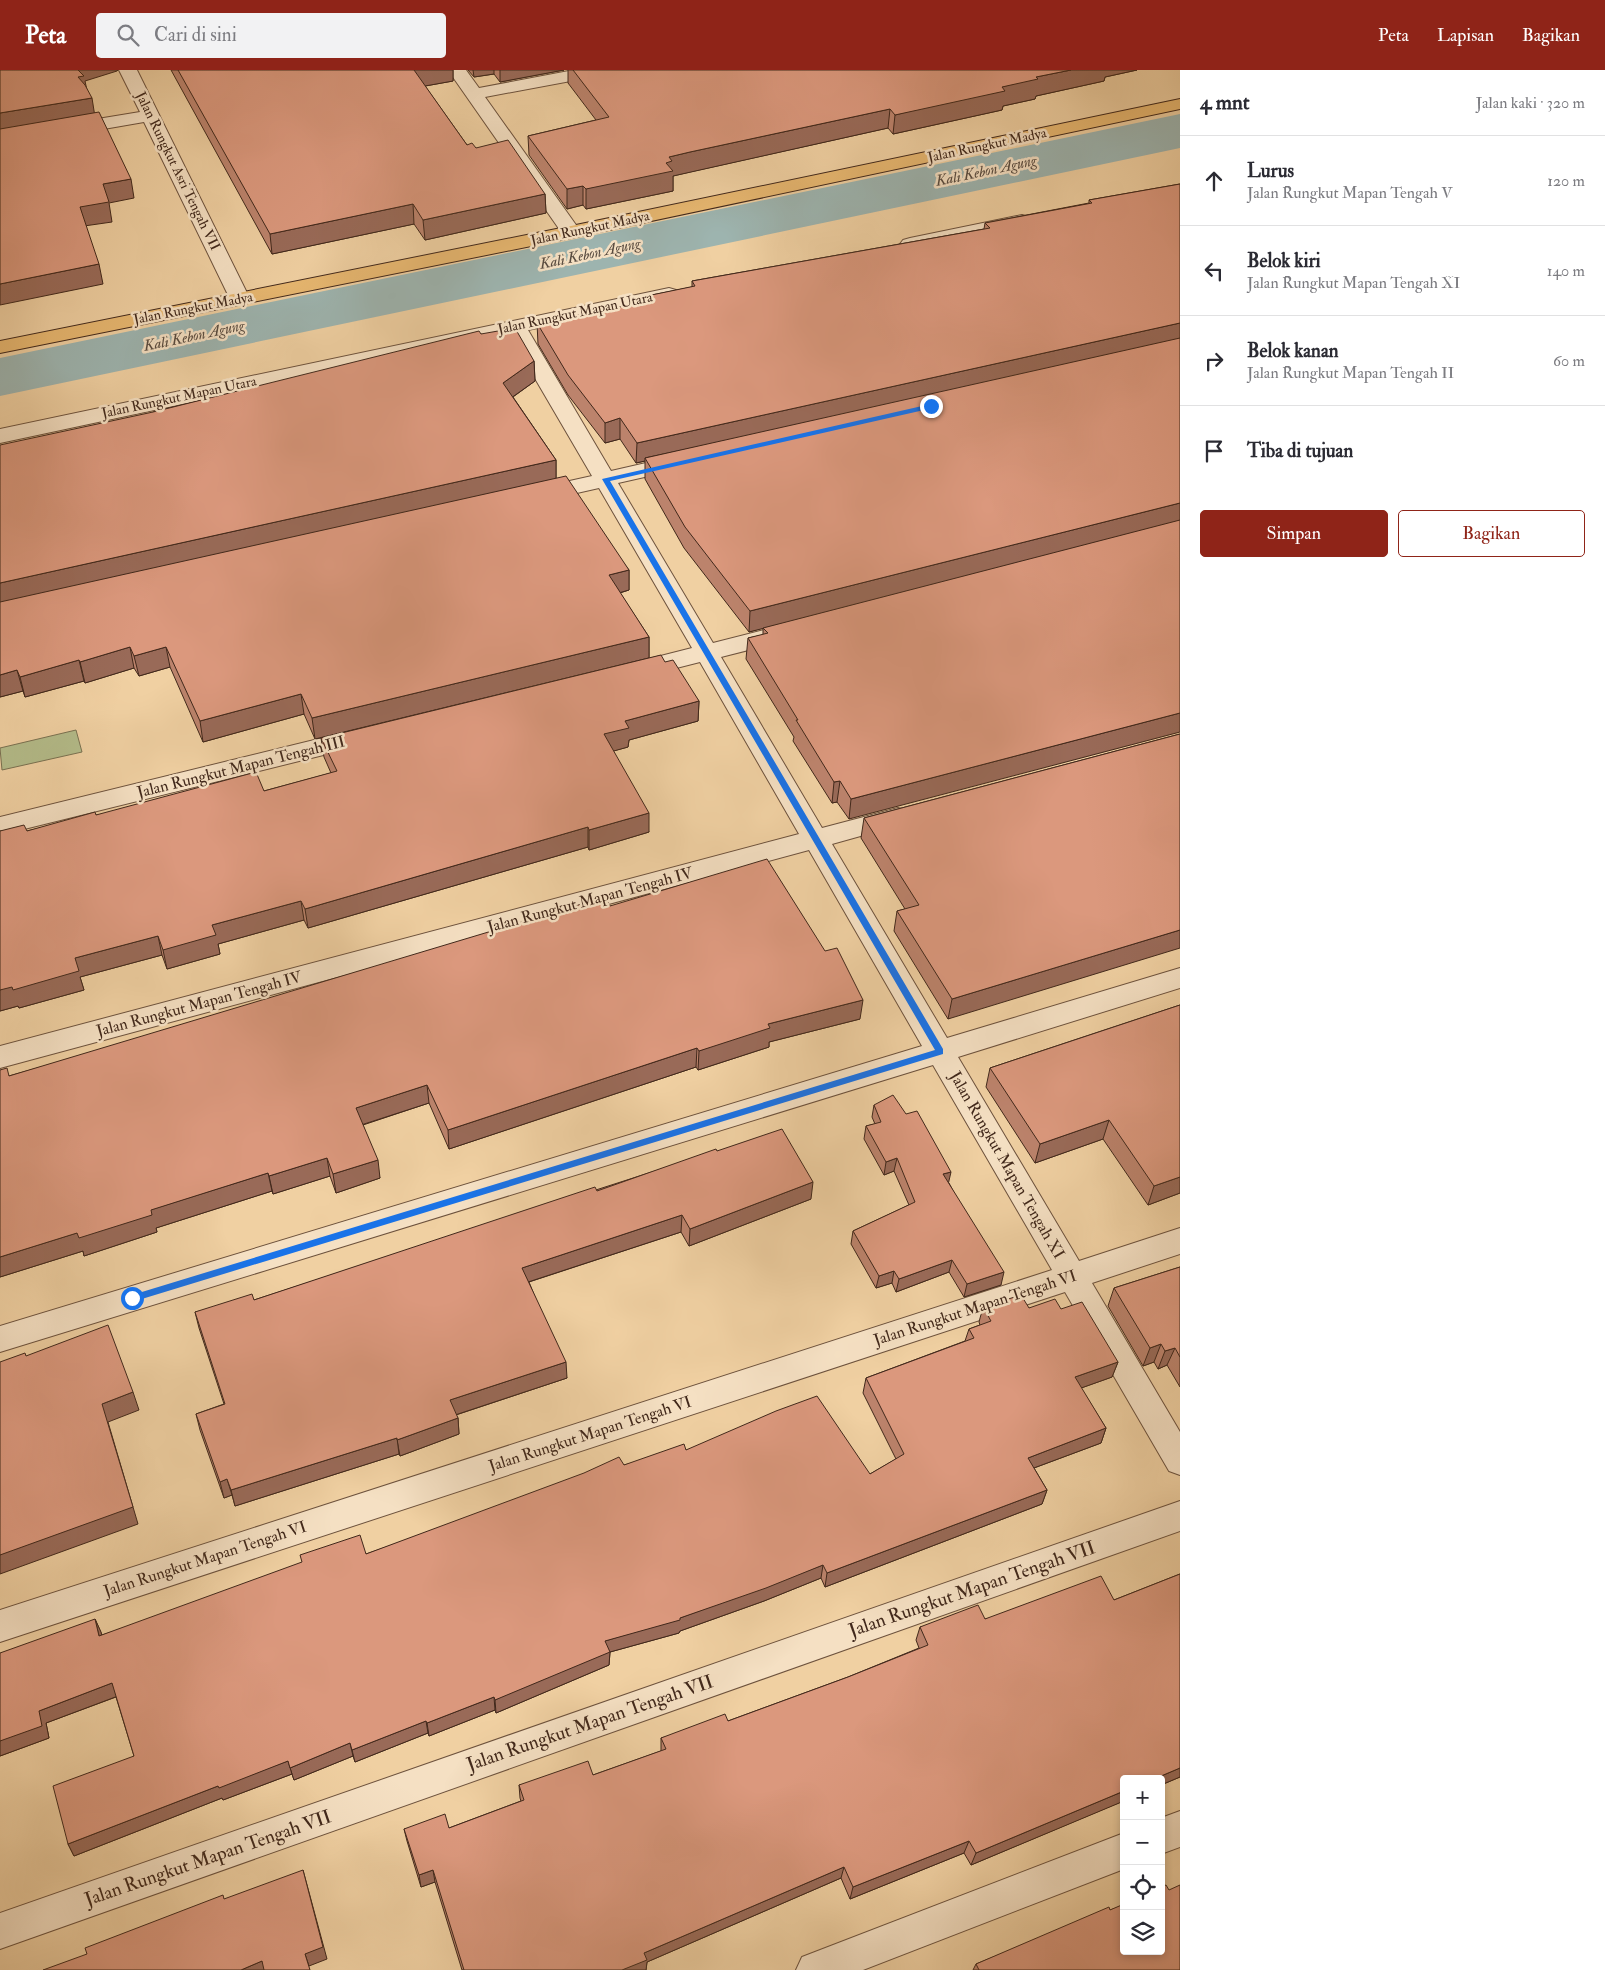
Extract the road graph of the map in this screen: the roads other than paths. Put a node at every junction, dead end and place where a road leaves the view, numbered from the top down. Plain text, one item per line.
1 (128, 70) edge
2 (457, 70) edge
3 (603, 70) edge
4 (474, 94) junction
5 (1180, 104) edge
6 (150, 116) junction
7 (0, 142) edge
8 (1043, 216) edge
9 (571, 232) junction
10 (896, 247) edge
11 (691, 289) edge
12 (240, 298) junction
13 (515, 326) junction
14 (0, 347) edge
15 (0, 436) edge
16 (703, 458) edge
17 (606, 479) junction
18 (519, 499) edge
19 (804, 628) edge
20 (707, 653) junction
21 (620, 674) edge
22 (378, 734) edge
23 (922, 811) edge
24 (0, 826) edge
25 (816, 839) junction
26 (1180, 978) edge
27 (940, 1051) junction
28 (0, 1057) edge
29 (1180, 1242) edge
30 (1072, 1277) junction
31 (0, 1339) edge
32 (1180, 1461) edge
33 (1180, 1516) edge
34 (0, 1626) edge
35 (1180, 1829) edge
36 (1165, 1835) edge
37 (1120, 1853) edge
38 (0, 1931) edge
39 (815, 1970) edge

1 - 6 street, Jalan Rungkut Asri Tengah VII
2 - 4 street
3 - 4 street
4 - 9 street
5 - 9 main road, Jalan Rungkut Madya
6 - 7 street
6 - 12 street, Jalan Rungkut Asri Tengah VII
8 - 10 street
9 - 12 main road, Jalan Rungkut Madya
11 - 13 street, Jalan Rungkut Mapan Utara
12 - 14 main road, Jalan Rungkut Madya
13 - 15 street, Jalan Rungkut Mapan Utara
13 - 17 street, Jalan Rungkut Mapan Tengah XI
16 - 17 street
17 - 18 street
17 - 20 street, Jalan Rungkut Mapan Tengah XI
19 - 20 street
20 - 21 street
20 - 25 street, Jalan Rungkut Mapan Tengah XI
22 - 24 street, Jalan Rungkut Mapan Tengah III
23 - 25 street, Jalan Rungkut Mapan Tengah IV
25 - 27 street, Jalan Rungkut Mapan Tengah XI
25 - 28 street, Jalan Rungkut Mapan Tengah IV
26 - 27 street
27 - 30 street, Jalan Rungkut Mapan Tengah XI
27 - 31 street
29 - 30 street, Jalan Rungkut Mapan Tengah VI
30 - 32 street, Jalan Rungkut Mapan Tengah XI
30 - 34 street, Jalan Rungkut Mapan Tengah VI
33 - 38 street, Jalan Rungkut Mapan Tengah VII
35 - 36 street
37 - 39 street

